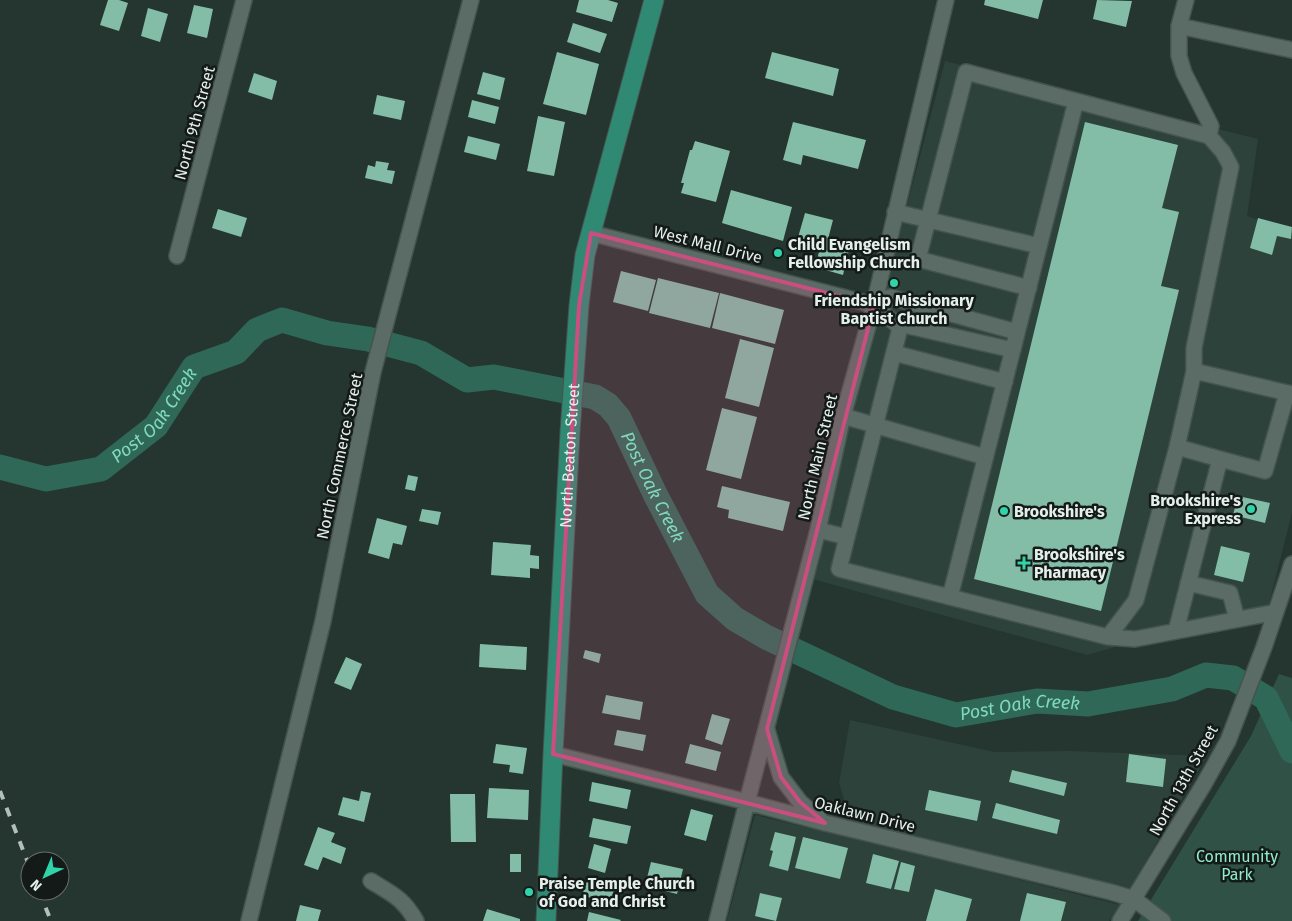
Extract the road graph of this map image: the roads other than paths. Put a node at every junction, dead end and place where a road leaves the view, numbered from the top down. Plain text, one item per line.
1 (244, 0) edge
2 (471, 0) edge
3 (654, 0) edge
4 (946, 0) edge
5 (1186, 0) edge
6 (1179, 26) junction
7 (1292, 50) edge
8 (1076, 101) junction
9 (1209, 136) junction
10 (895, 212) junction
11 (928, 221) junction
12 (591, 233) junction
13 (1039, 246) junction
14 (177, 256) dead end
15 (1029, 288) junction
16 (874, 305) junction
17 (901, 324) junction
18 (1017, 332) junction
19 (1013, 350) junction
20 (894, 353) junction
21 (1194, 370) junction
22 (1005, 382) junction
23 (1290, 393) edge
24 (844, 416) junction
25 (875, 426) junction
26 (1177, 447) junction
27 (986, 457) junction
28 (1220, 459) junction
29 (818, 530) junction
30 (847, 538) junction
31 (1292, 564) edge
32 (1188, 583) junction
33 (950, 597) junction
34 (1276, 612) junction
35 (1237, 619) junction
36 (1176, 631) junction
37 (1108, 637) junction
38 (767, 729) junction
39 (553, 754) junction
40 (746, 802) junction
41 (825, 823) junction
42 (371, 881) dead end
43 (1134, 899) junction
44 (249, 921) edge
45 (416, 921) edge
46 (546, 921) edge
47 (717, 921) edge
48 (1120, 921) edge
49 (1163, 921) edge

1 - 14 street, North 9th Street
2 - 44 street, North Commerce Street
3 - 12 main road, North Beaton Street
4 - 10 street, North Main Street
5 - 6 street
6 - 7 street
6 - 9 street
8 - 9 street
8 - 11 street
8 - 13 street
9 - 21 street
10 - 11 street
10 - 16 street, North Main Street
11 - 13 street
11 - 15 street
12 - 16 street, West Mall Drive
12 - 39 main road, North Beaton Street
13 - 15 street
15 - 18 street
16 - 17 street
16 - 18 street
16 - 24 street, North Main Street
17 - 19 street
17 - 20 street
18 - 19 street
19 - 22 street
20 - 22 street
20 - 25 street
21 - 23 street
21 - 26 street
22 - 27 street
23 - 28 street
24 - 25 street
24 - 29 street, North Main Street
25 - 27 street
25 - 30 street
26 - 28 street
26 - 37 street
27 - 33 street
28 - 32 street
29 - 30 street
29 - 38 street, North Main Street
30 - 33 street
31 - 34 street, North 13th Street
32 - 35 street
32 - 36 street
33 - 37 street
34 - 35 street
34 - 43 street, North 13th Street
35 - 36 street
36 - 37 street
38 - 40 street, North Main Street
38 - 41 street
39 - 40 street, Oaklawn Drive
39 - 46 main road, North Beaton Street
40 - 41 street, Oaklawn Drive
40 - 47 street, North Main Street
41 - 43 street, Oaklawn Drive
42 - 45 street
43 - 48 street, North 13th Street
43 - 49 street, Oaklawn Drive

